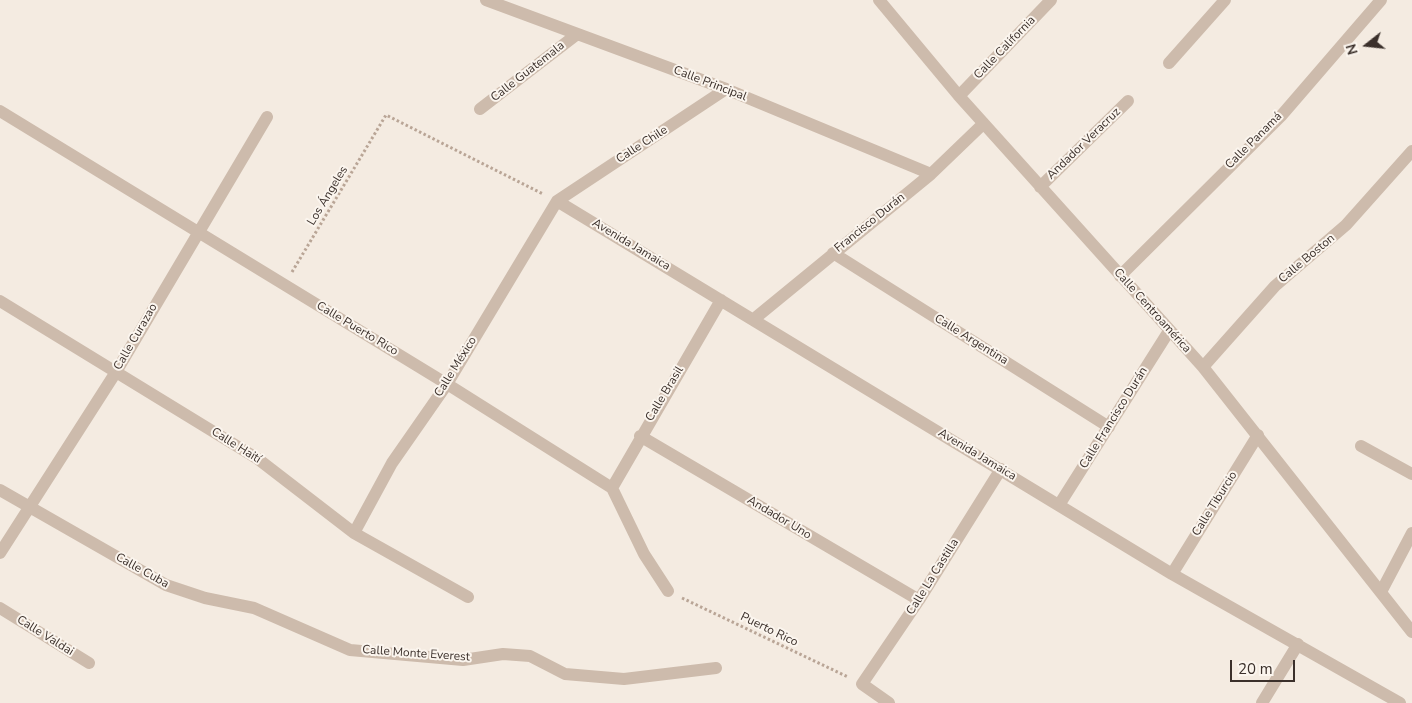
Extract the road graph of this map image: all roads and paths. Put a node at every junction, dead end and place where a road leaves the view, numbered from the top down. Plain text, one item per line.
1 (486, 0) edge
2 (879, 0) edge
3 (1051, 0) edge
4 (1225, 0) edge
5 (1381, 0) edge
6 (576, 35) junction
7 (1169, 63) dead end
8 (726, 89) junction
9 (959, 96) junction
10 (1128, 101) dead end
11 (480, 109) dead end
12 (0, 111) edge
13 (267, 117) dead end
14 (984, 124) junction
15 (1412, 151) edge
16 (931, 174) junction
17 (1040, 187) junction
18 (557, 201) junction
19 (198, 231) junction
20 (832, 253) junction
21 (1120, 276) junction
22 (284, 286) junction
23 (722, 300) junction
24 (0, 301) edge
25 (754, 319) junction
26 (1169, 331) junction
27 (1202, 367) junction
28 (116, 372) junction
29 (447, 384) junction
30 (1109, 427) junction
31 (1258, 435) junction
32 (640, 436) junction
33 (1360, 446) dead end
34 (1000, 469) junction
35 (1412, 474) edge
36 (612, 488) junction
37 (0, 490) edge
38 (1059, 505) junction
39 (29, 506) junction
40 (1412, 532) edge
41 (354, 533) junction
42 (0, 553) edge
43 (1172, 574) junction
44 (668, 591) joint
45 (1381, 592) junction
46 (468, 597) dead end
47 (919, 600) junction
48 (0, 608) edge
49 (1412, 632) edge
50 (1298, 644) junction
51 (350, 650) joint
52 (89, 663) dead end
53 (716, 668) dead end
54 (862, 684) junction
55 (889, 703) edge
56 (1262, 703) edge
57 (1400, 703) edge

1 - 6 street, Calle Principal
2 - 9 street, Calle Centroamérica
3 - 9 street, Calle California
4 - 7 street
5 - 21 street, Calle Panamá
6 - 8 street, Calle Principal
6 - 11 street, Calle Guatemala
8 - 16 street, Calle Principal
8 - 18 street, Calle Chile
9 - 14 street, Calle Centroamérica
10 - 17 street, Andador Veracruz
12 - 19 street, Calle Puerto Rico
13 - 19 street, Calle Curazao
14 - 16 street, Francisco Durán
14 - 17 street, Calle Centroamérica
15 - 27 street, Calle Boston
16 - 20 street, Francisco Durán
17 - 21 street, Calle Centroamérica
18 - 22 path, Los Ángeles
18 - 23 street, Avenida Jamaica
18 - 29 street, Calle México
19 - 22 street, Calle Puerto Rico
19 - 28 street, Calle Curazao
20 - 25 street, Francisco Durán
20 - 30 street, Calle Argentina
21 - 26 street, Calle Centroamérica
22 - 29 street, Calle Puerto Rico
23 - 25 street, Avenida Jamaica
23 - 32 street, Calle Brasil
24 - 28 street, Calle Haití
25 - 34 street, Avenida Jamaica
26 - 27 street, Calle Centroamérica
26 - 30 street, Calle Francisco Durán
27 - 31 street, Calle Centroamérica
28 - 39 street, Calle Curazao
28 - 41 street, Calle Haití
29 - 36 street, Calle Puerto Rico
29 - 41 street, Calle México
30 - 38 street, Calle Francisco Durán
31 - 43 street, Calle Tiburcio
31 - 45 street, Calle Centroamérica
32 - 36 street, Calle Brasil
32 - 47 street, Andador Uno
33 - 35 street
34 - 38 street, Avenida Jamaica
34 - 47 street, Calle La Castilla
36 - 44 street
37 - 39 street, Calle Cuba
38 - 43 street, Avenida Jamaica
39 - 42 street, Calle Curazao
39 - 51 street, Calle Cuba
40 - 45 street
41 - 46 street, Calle Haití
43 - 50 street, Avenida Jamaica
44 - 54 path, Puerto Rico
45 - 49 street, Calle Centroamérica
47 - 54 street, Calle La Castilla
48 - 52 street, Calle Valdai
50 - 56 street
50 - 57 street, Avenida Jamaica
51 - 53 street, Calle Monte Everest
54 - 55 street

